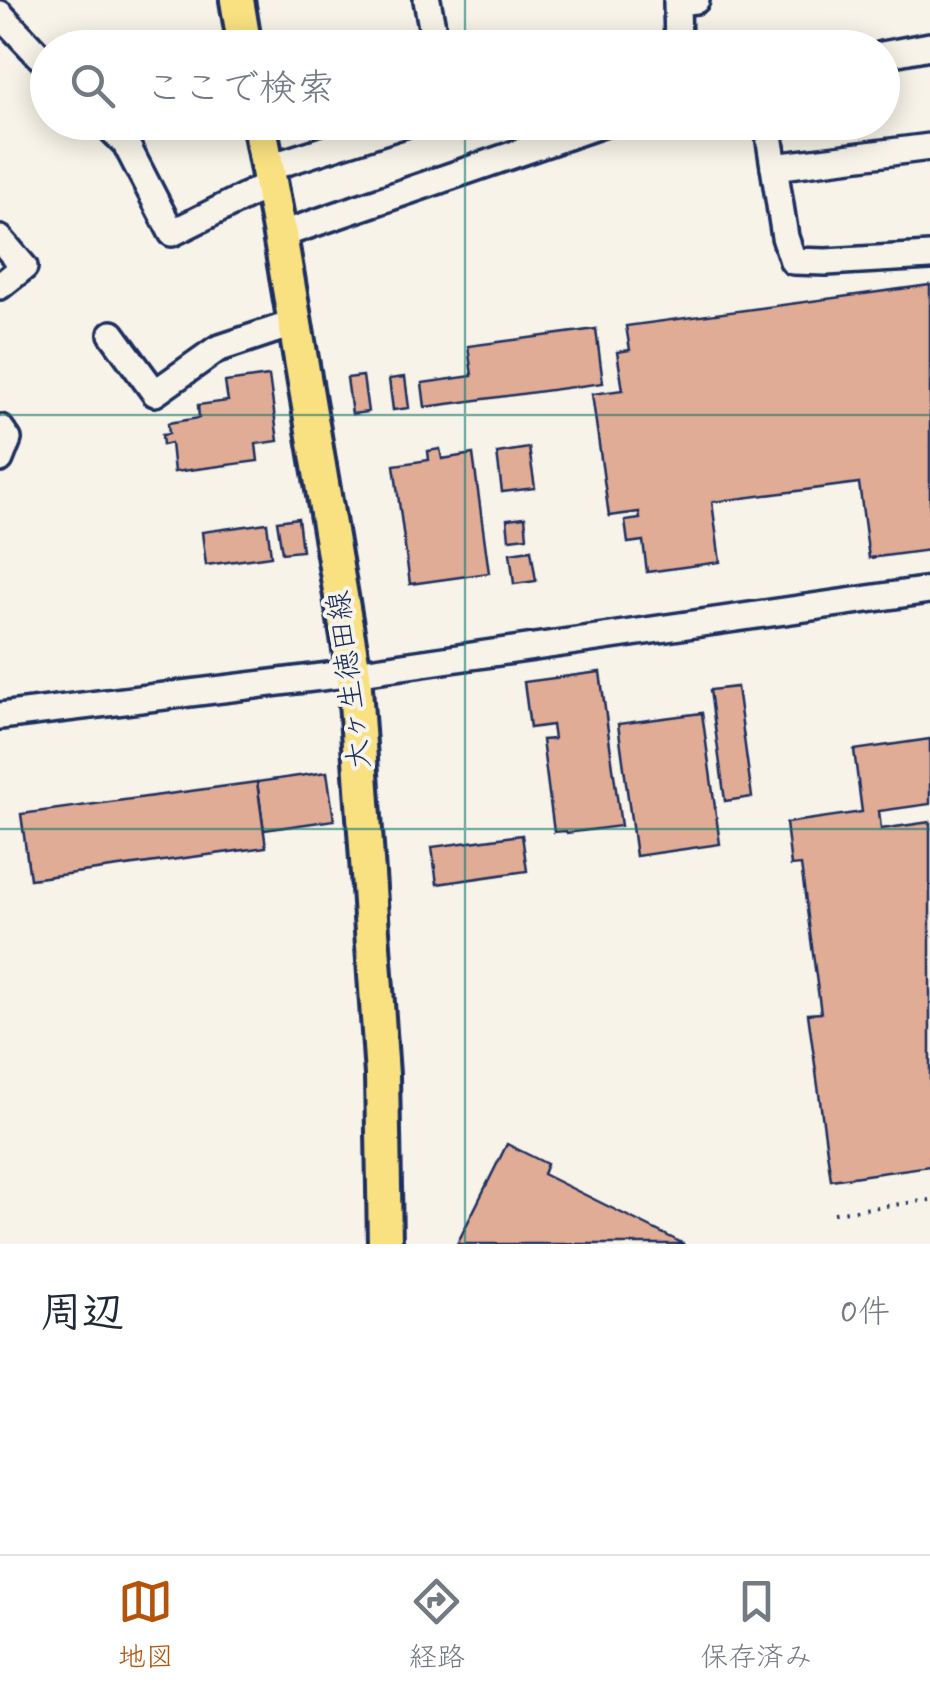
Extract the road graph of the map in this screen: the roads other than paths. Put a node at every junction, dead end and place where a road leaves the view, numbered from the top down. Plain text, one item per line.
1 (237, 0) edge
2 (426, 0) edge
3 (683, 1) edge
4 (0, 14) edge
5 (243, 30) edge
6 (432, 30) edge
7 (680, 30) edge
8 (30, 46) edge
9 (930, 46) edge
10 (900, 52) edge
11 (122, 140) edge
12 (262, 140) edge
13 (363, 140) edge
14 (556, 140) edge
15 (770, 140) edge
16 (930, 147) edge
17 (774, 167) junction
18 (268, 176) junction
19 (280, 235) junction
20 (0, 238) edge
21 (930, 256) edge
22 (0, 286) edge
23 (295, 323) junction
24 (112, 334) dead end
25 (0, 428) edge
26 (0, 459) edge
27 (930, 590) edge
28 (354, 673) junction
29 (0, 716) edge
30 (385, 1244) edge

1 - 5 main road
2 - 6 street
3 - 7 street
4 - 8 street
9 - 10 street
11 - 18 street
12 - 18 main road, 大ヶ生徳田線
13 - 18 street
14 - 19 street
15 - 17 street
16 - 17 street
17 - 21 street
18 - 19 main road, 大ヶ生徳田線
19 - 23 main road, 大ヶ生徳田線
20 - 22 street
23 - 24 street
23 - 28 main road, 大ヶ生徳田線
25 - 26 street
27 - 28 street
28 - 29 street
28 - 30 main road, 大ヶ生徳田線

